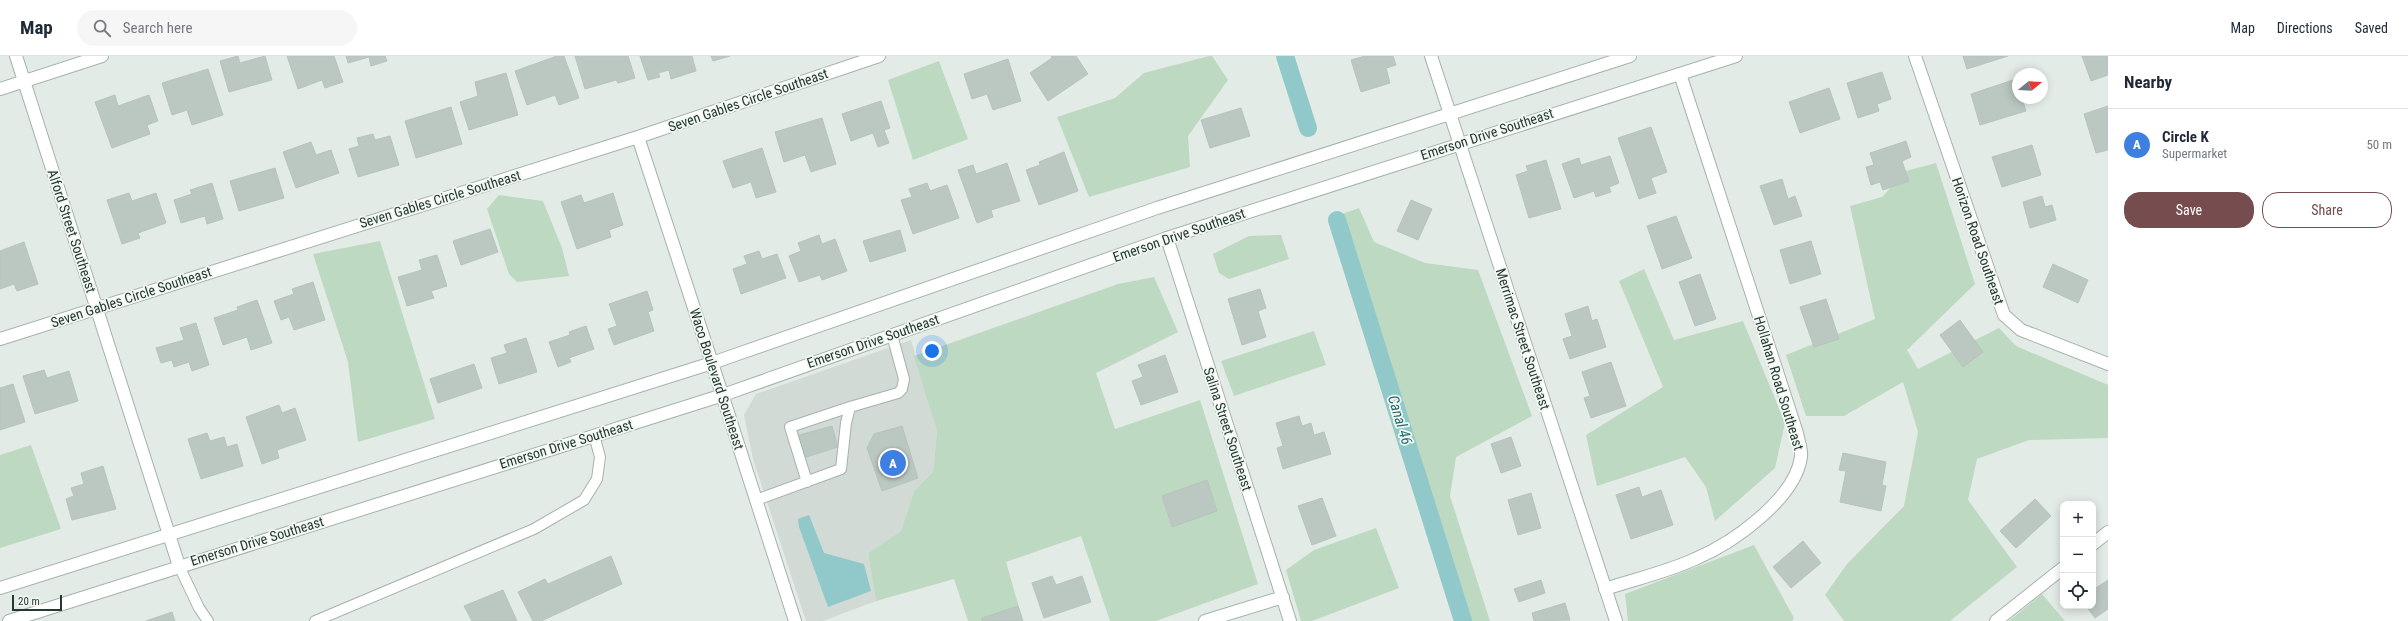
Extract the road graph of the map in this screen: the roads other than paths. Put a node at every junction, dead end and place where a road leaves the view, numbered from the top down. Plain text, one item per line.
1 (16, 56) edge
2 (102, 56) edge
3 (879, 56) edge
4 (1431, 56) edge
5 (1630, 56) edge
6 (1736, 56) edge
7 (1915, 56) edge
8 (861, 59) edge
9 (1680, 74) junction
10 (24, 81) junction
11 (0, 89) edge
12 (1450, 113) junction
13 (638, 137) junction
14 (1459, 143) junction
15 (1167, 238) junction
16 (96, 308) junction
17 (892, 335) junction
18 (0, 339) edge
19 (712, 363) junction
20 (2108, 364) edge
21 (723, 394) junction
22 (850, 407) junction
23 (594, 435) junction
24 (807, 482) junction
25 (756, 500) junction
26 (2108, 532) edge
27 (169, 534) junction
28 (2096, 542) edge
29 (179, 566) junction
30 (2060, 570) edge
31 (0, 588) edge
32 (1606, 589) junction
33 (1282, 597) junction
34 (9, 621) edge
35 (208, 621) edge
36 (315, 621) edge
37 (795, 621) edge
38 (1205, 621) edge
39 (1290, 621) edge
40 (1616, 621) edge
41 (1996, 621) edge

1 - 10 street, Alford Street Southeast
2 - 10 street
3 - 8 street, Seven Gables Circle Southeast
4 - 12 street, Merrimac Street Southeast
5 - 12 street
6 - 9 street, Emerson Drive Southeast
7 - 20 street, Horizon Road Southeast
8 - 13 street, Seven Gables Circle Southeast
9 - 14 street, Emerson Drive Southeast
9 - 32 street, Hollahan Road Southeast
10 - 11 street
10 - 16 street, Alford Street Southeast
12 - 14 street, Merrimac Street Southeast
12 - 19 street
13 - 16 street, Seven Gables Circle Southeast
13 - 19 street, Waco Boulevard Southeast
14 - 15 street, Emerson Drive Southeast
14 - 32 street, Merrimac Street Southeast
15 - 17 street, Emerson Drive Southeast
15 - 33 street, Salina Street Southeast
16 - 18 street, Seven Gables Circle Southeast
16 - 27 street, Alford Street Southeast
17 - 21 street, Emerson Drive Southeast
17 - 22 lane
19 - 21 street, Waco Boulevard Southeast
19 - 27 street
21 - 23 street, Emerson Drive Southeast
21 - 25 street, Waco Boulevard Southeast
22 - 24 lane
22 - 24 lane
23 - 29 street, Emerson Drive Southeast
23 - 36 lane
24 - 25 lane
25 - 37 street, Waco Boulevard Southeast
26 - 28 street
27 - 29 street, Alford Street Southeast
27 - 31 street
29 - 34 street, Emerson Drive Southeast
29 - 35 lane
30 - 41 street
32 - 40 street, Merrimac Street Southeast
33 - 38 street
33 - 39 street, Salina Street Southeast

